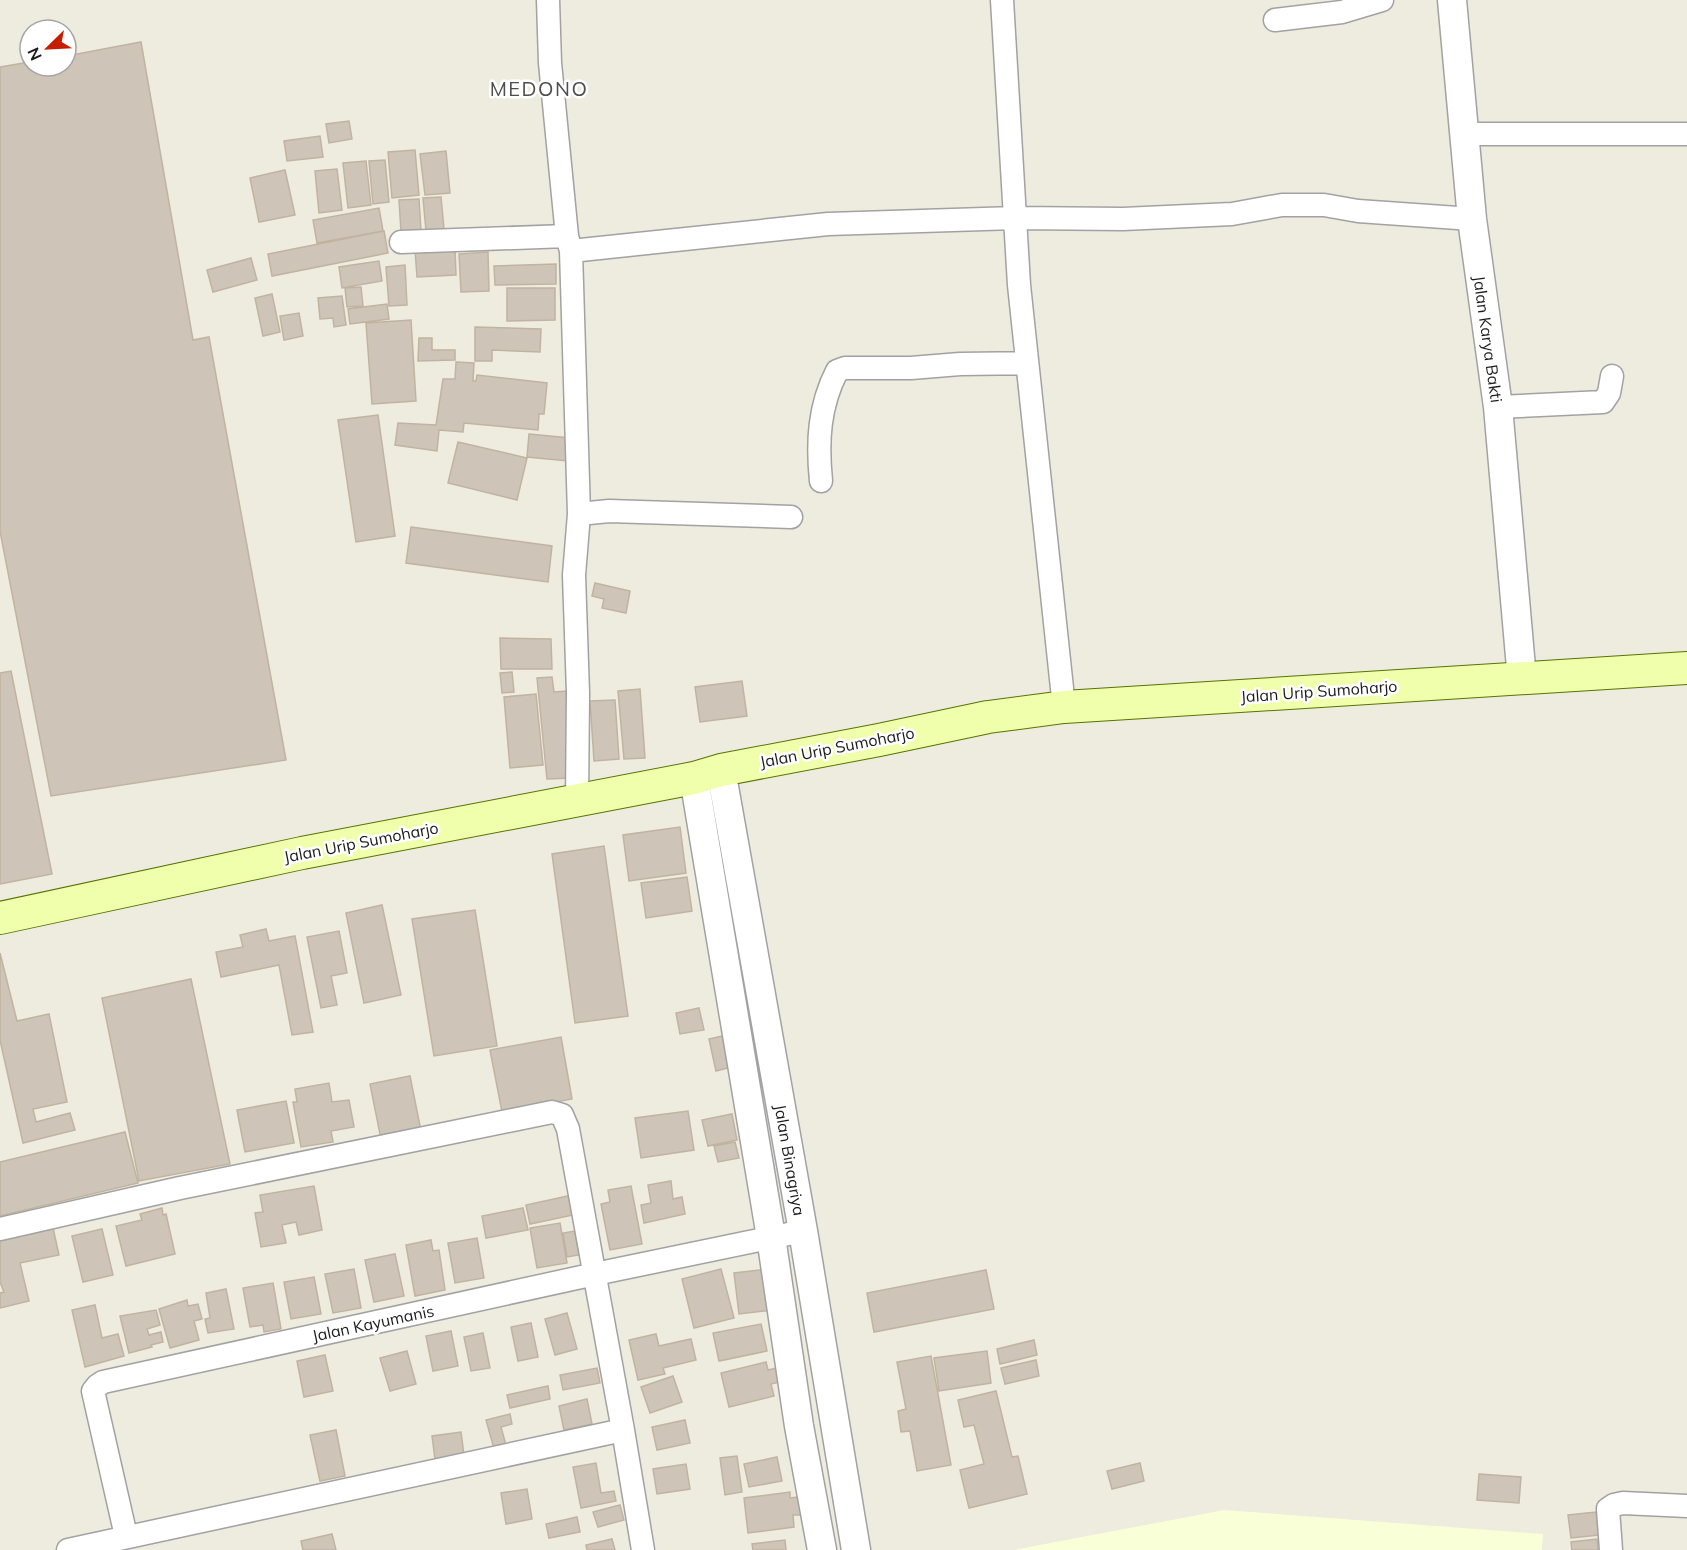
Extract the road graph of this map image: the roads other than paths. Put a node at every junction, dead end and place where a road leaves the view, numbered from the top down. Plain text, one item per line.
1 (548, 0) edge
2 (1002, 0) edge
3 (1382, 0) edge
4 (1452, 0) edge
5 (1275, 20) dead end
6 (1464, 134) junction
7 (1687, 134) edge
8 (1015, 218) junction
9 (1472, 219) junction
10 (401, 242) dead end
11 (569, 244) junction
12 (1027, 363) junction
13 (1612, 376) dead end
14 (1498, 407) junction
15 (821, 481) dead end
16 (579, 514) junction
17 (791, 517) dead end
18 (1687, 668) edge
19 (1522, 679) junction
20 (1064, 707) junction
21 (707, 774) junction
22 (577, 801) junction
23 (0, 918) edge
24 (779, 1099) junction
25 (748, 1105) junction
26 (0, 1229) edge
27 (803, 1231) junction
28 (771, 1237) junction
29 (595, 1274) junction
30 (833, 1423) junction
31 (799, 1426) junction
32 (623, 1430) junction
33 (1687, 1506) edge
34 (126, 1536) junction
35 (68, 1550) edge
36 (643, 1550) edge
37 (822, 1550) edge
38 (856, 1550) edge
39 (1611, 1550) edge

1 - 11 street
2 - 8 street
3 - 5 street
4 - 6 street, Jalan Karya Bakti
6 - 7 street
6 - 9 street, Jalan Karya Bakti
8 - 9 street
8 - 11 street
8 - 12 street
9 - 14 street, Jalan Karya Bakti
10 - 11 street
11 - 16 street
12 - 15 street
12 - 20 street
13 - 14 street
14 - 19 street, Jalan Karya Bakti
16 - 17 street
16 - 22 street
18 - 19 main road, Jalan Urip Sumoharjo
19 - 20 main road, Jalan Urip Sumoharjo
20 - 21 main road, Jalan Urip Sumoharjo
21 - 22 main road, Jalan Urip Sumoharjo
21 - 24 street, Jalan Binagriya
21 - 25 street, Jalan Binagriya
22 - 23 main road, Jalan Urip Sumoharjo
24 - 25 street
24 - 27 street, Jalan Binagriya
25 - 28 street, Jalan Binagriya
26 - 29 street
27 - 28 street, Jalan Kayumanis
27 - 30 street, Jalan Binagriya
28 - 29 street, Jalan Kayumanis
28 - 31 street, Jalan Binagriya
29 - 32 street
29 - 34 street, Jalan Kayumanis
30 - 31 street
30 - 38 street, Jalan Binagriya
31 - 37 street, Jalan Binagriya
32 - 34 street
32 - 36 street
33 - 39 street
34 - 35 street

